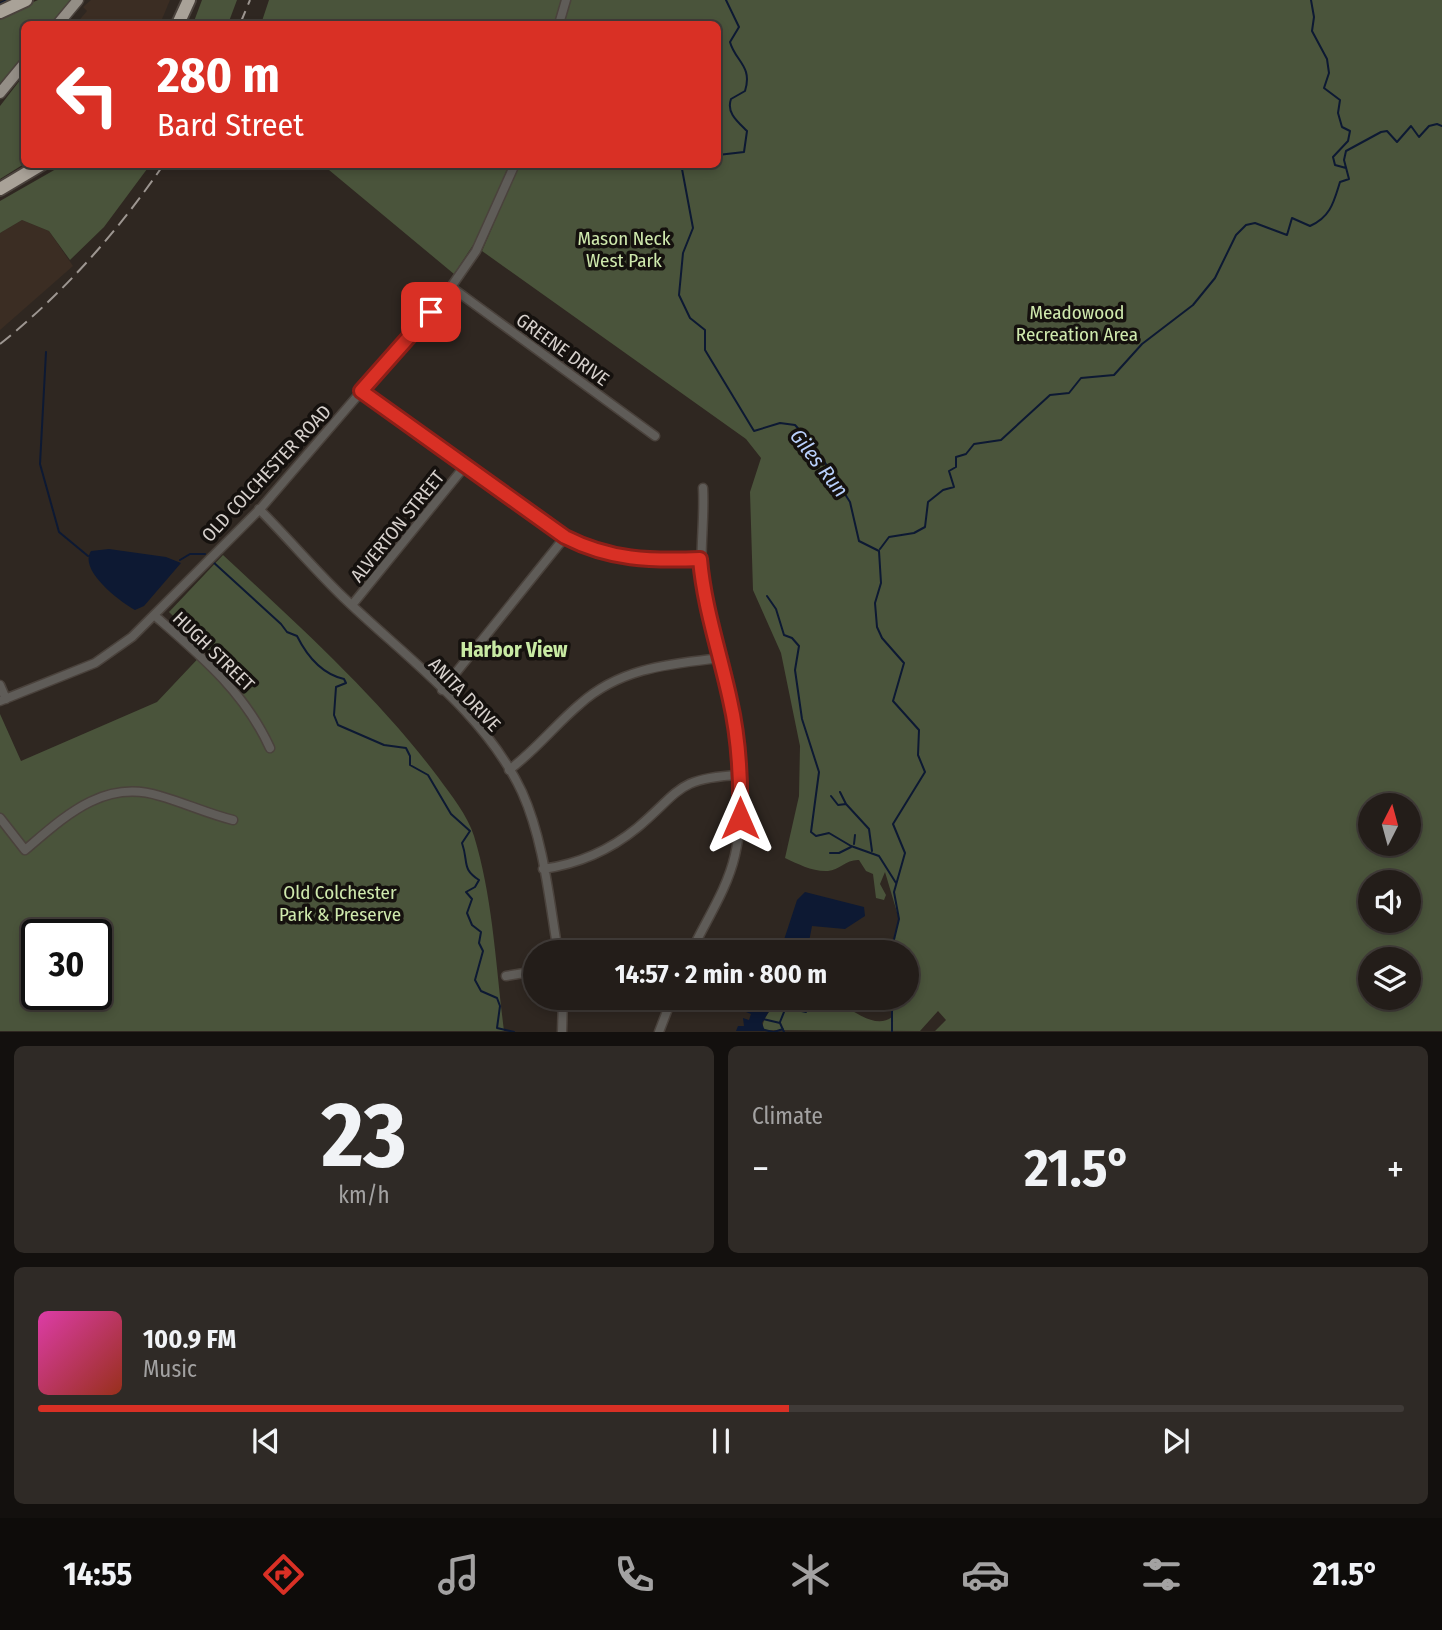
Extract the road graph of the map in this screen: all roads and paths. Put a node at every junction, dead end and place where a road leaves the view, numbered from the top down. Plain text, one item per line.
1 (26, 0) edge
2 (78, 0) edge
3 (189, 0) edge
4 (566, 0) edge
5 (0, 12) edge
6 (60, 21) edge
7 (179, 21) edge
8 (560, 21) edge
9 (21, 68) edge
10 (0, 93) edge
11 (35, 168) edge
12 (513, 168) edge
13 (0, 189) edge
14 (451, 288) junction
15 (361, 391) junction
16 (655, 436) dead end
17 (465, 466) junction
18 (703, 488) dead end
19 (259, 509) junction
20 (565, 537) junction
21 (700, 559) junction
22 (352, 606) junction
23 (154, 615) junction
24 (720, 658) junction
25 (0, 685) edge
26 (442, 690) junction
27 (3, 700) edge
28 (270, 748) dead end
29 (509, 770) junction
30 (739, 775) junction
31 (0, 818) edge
32 (233, 820) dead end
33 (543, 869) junction
34 (556, 940) edge
35 (697, 940) edge
36 (523, 973) edge
37 (506, 976) dead end
38 (563, 1010) edge
39 (667, 1010) edge
40 (562, 1031) edge
41 (659, 1031) edge

1 - 5 highway
2 - 6 main road
3 - 7 highway
4 - 8 street
9 - 10 main road
11 - 13 highway
12 - 14 street, OLD COLCHESTER ROAD
14 - 15 street, OLD COLCHESTER ROAD
14 - 16 street, GREENE DRIVE
15 - 17 street
15 - 19 street, OLD COLCHESTER ROAD
17 - 20 street
17 - 22 street, ALVERTON STREET
18 - 21 street
19 - 22 street, ANITA DRIVE
19 - 23 street, OLD COLCHESTER ROAD
20 - 21 street
20 - 26 street
21 - 24 street
22 - 26 street, ANITA DRIVE
23 - 27 street, OLD COLCHESTER ROAD
23 - 28 street, HUGH STREET
24 - 29 street
24 - 30 street
25 - 27 street
26 - 29 street, ANITA DRIVE
29 - 33 street, ANITA DRIVE
30 - 33 street
30 - 35 street
31 - 32 street
33 - 34 street, ANITA DRIVE
36 - 37 street
38 - 40 street
39 - 41 street

